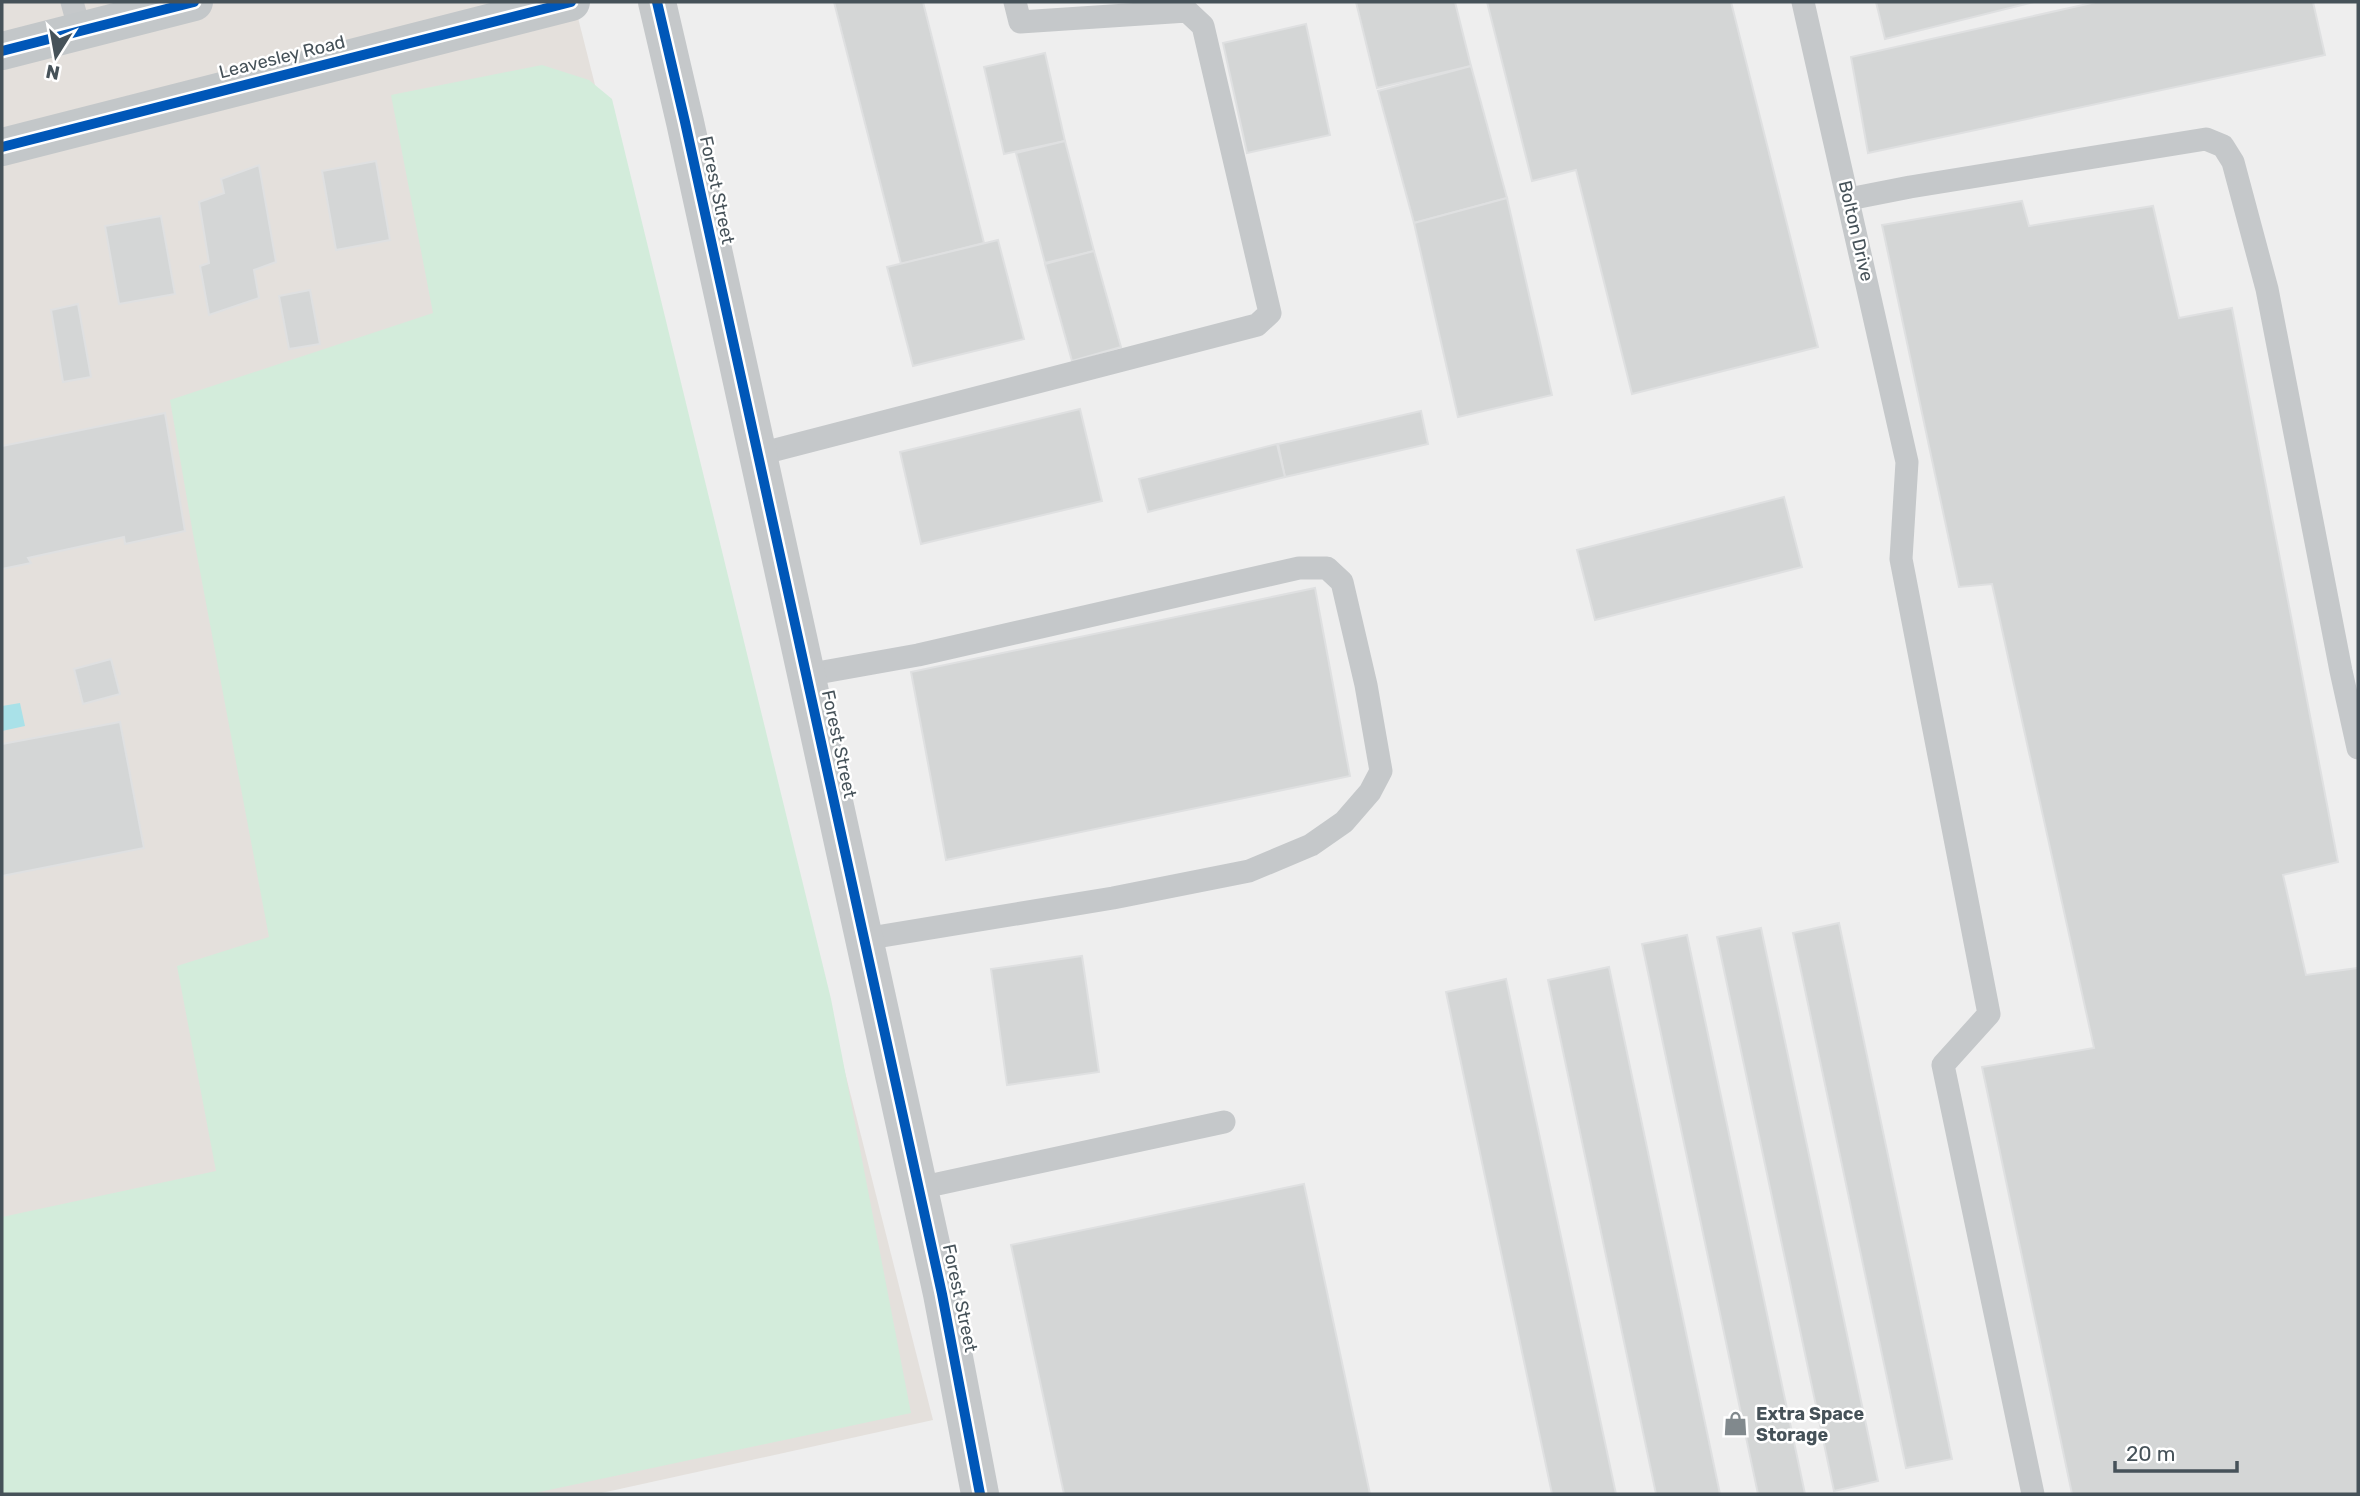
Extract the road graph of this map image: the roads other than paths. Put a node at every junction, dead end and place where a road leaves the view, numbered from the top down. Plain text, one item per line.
1 (194, 2) edge
2 (571, 2) edge
3 (657, 2) edge
4 (1015, 2) edge
5 (1803, 2) edge
6 (76, 16) edge
7 (2, 51) edge
8 (2, 147) edge
9 (1849, 199) junction
10 (756, 455) junction
11 (806, 675) junction
12 (2358, 748) edge
13 (864, 939) junction
14 (1224, 1122) dead end
15 (919, 1188) junction
16 (980, 1494) edge
17 (2033, 1494) edge

1 - 6 main road
2 - 8 main road, Leavesley Road
3 - 10 street, Forest Street
4 - 10 lane
5 - 9 lane, Bolton Drive
6 - 7 main road
9 - 12 lane
9 - 17 lane, Bolton Drive
10 - 11 street, Forest Street
11 - 13 street, Forest Street
11 - 13 lane
13 - 15 street, Forest Street
14 - 15 lane
15 - 16 street, Forest Street

